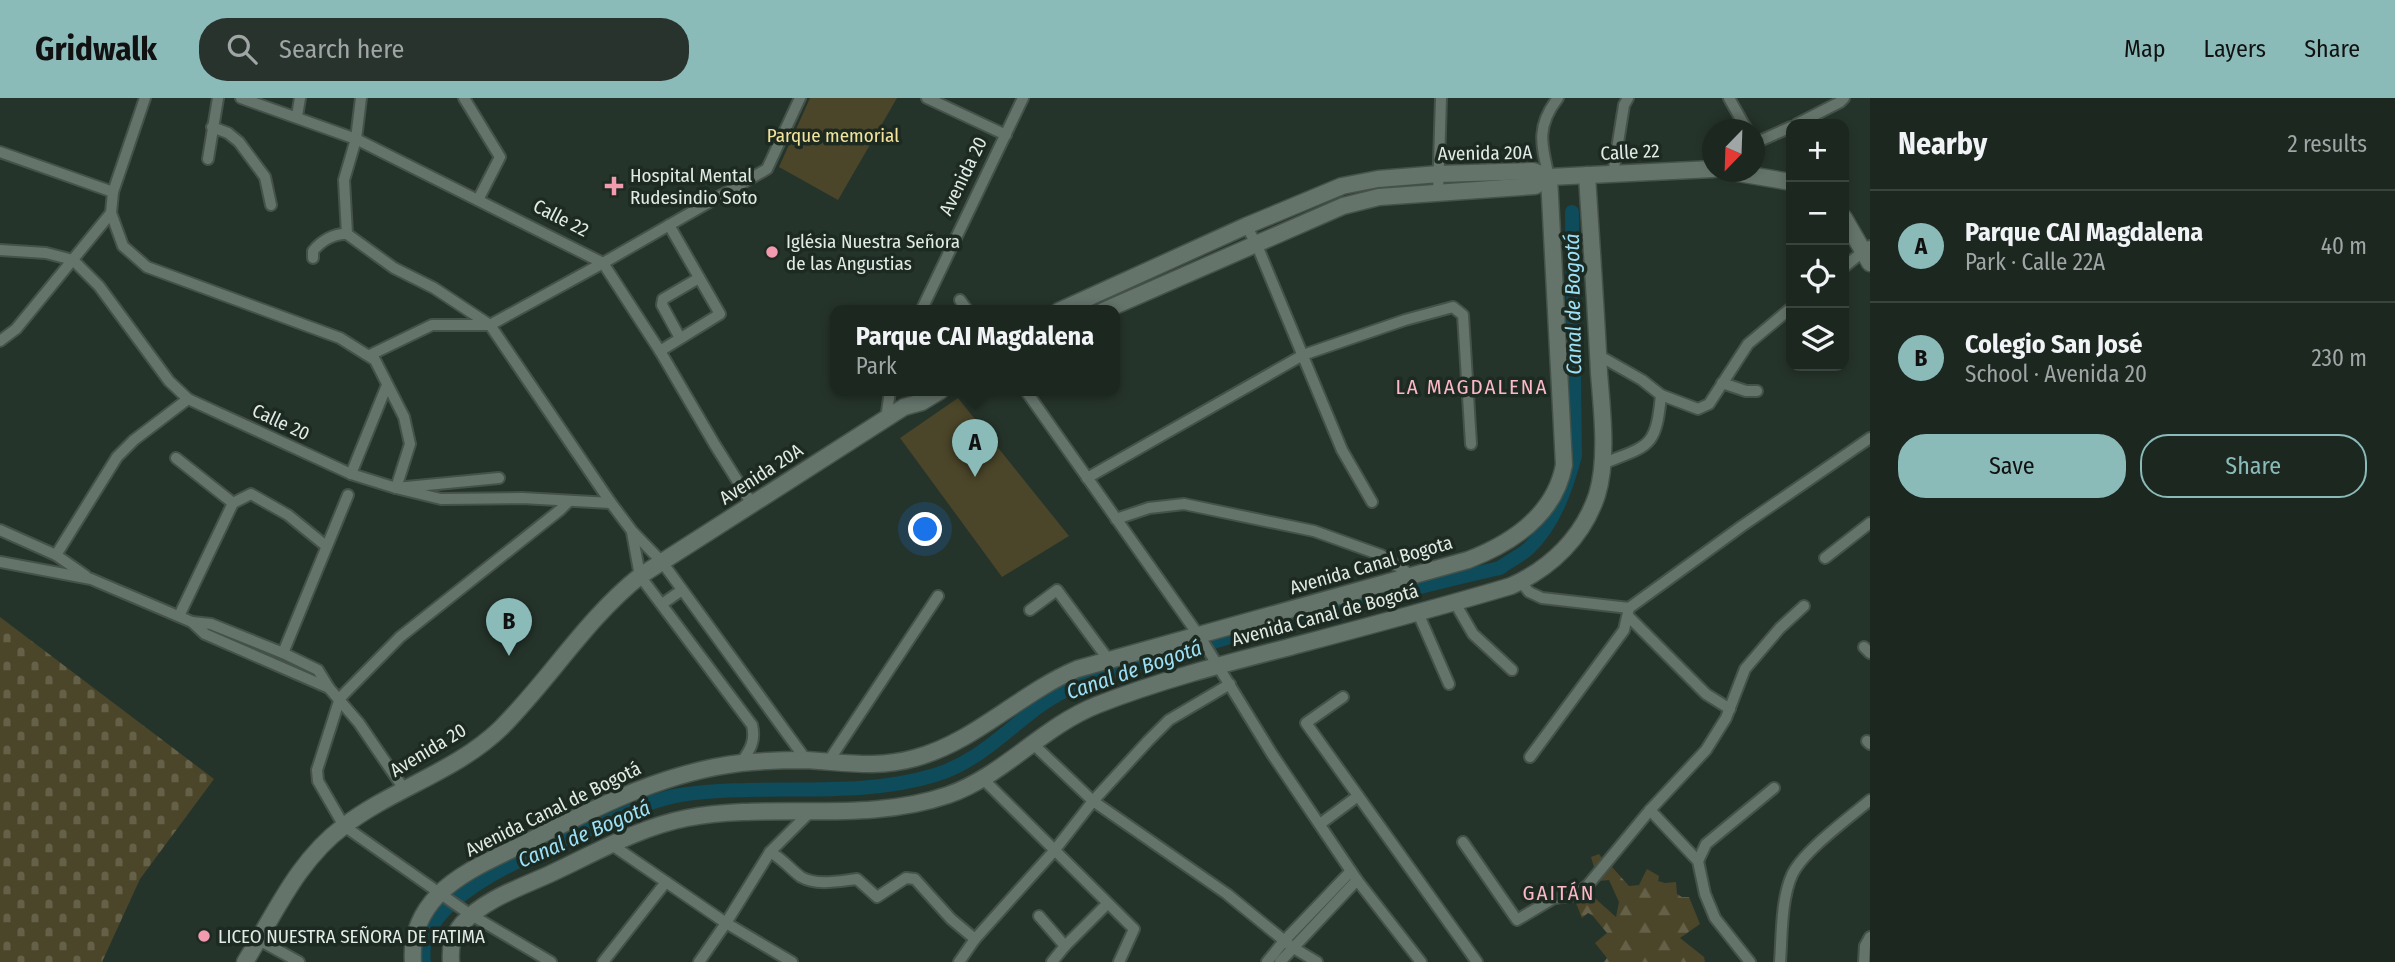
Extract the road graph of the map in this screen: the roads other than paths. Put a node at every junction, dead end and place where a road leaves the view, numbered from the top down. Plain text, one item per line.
1 (145, 98) edge
2 (218, 98) edge
3 (241, 98) edge
4 (300, 98) edge
5 (361, 98) edge
6 (464, 98) edge
7 (800, 98) edge
8 (927, 98) edge
9 (1023, 98) edge
10 (1441, 98) edge
11 (1558, 98) edge
12 (1628, 98) edge
13 (1729, 98) edge
14 (1844, 98) edge
15 (297, 116) junction
16 (1741, 119) edge
17 (1807, 119) edge
18 (212, 128) junction
19 (1786, 129) edge
20 (1006, 135) junction
21 (1765, 138) edge
22 (356, 139) junction
23 (0, 152) edge
24 (208, 159) dead end
25 (1702, 170) edge
26 (1439, 174) junction
27 (1613, 174) junction
28 (1587, 175) junction
29 (1549, 177) junction
30 (1765, 178) edge
31 (1786, 181) edge
32 (113, 192) junction
33 (1438, 193) junction
34 (478, 200) junction
35 (271, 205) dead end
36 (111, 213) junction
37 (669, 225) junction
38 (1849, 225) edge
39 (1246, 226) junction
40 (347, 234) junction
41 (1256, 243) junction
42 (0, 250) edge
43 (1868, 253) edge
44 (313, 258) dead end
45 (73, 260) junction
46 (603, 263) junction
47 (1849, 264) edge
48 (699, 278) junction
49 (960, 300) dead end
50 (925, 305) edge
51 (964, 305) edge
52 (1072, 305) edge
53 (1116, 305) edge
54 (1786, 312) edge
55 (490, 325) junction
56 (680, 338) junction
57 (0, 341) edge
58 (660, 351) junction
59 (370, 355) junction
60 (1304, 355) junction
61 (1598, 355) junction
62 (1722, 383) junction
63 (387, 385) junction
64 (1757, 391) dead end
65 (889, 396) edge
66 (910, 396) edge
67 (932, 396) edge
68 (1030, 396) edge
69 (1661, 396) junction
70 (188, 399) junction
71 (904, 407) junction
72 (886, 419) junction
73 (1870, 438) edge
74 (1471, 444) dead end
75 (176, 458) dead end
76 (1602, 464) junction
77 (351, 474) junction
78 (499, 478) dead end
79 (1087, 478) junction
80 (396, 488) junction
81 (348, 495) dead end
82 (569, 501) junction
83 (1372, 502) dead end
84 (233, 503) junction
85 (611, 503) junction
86 (752, 504) junction
87 (1116, 519) junction
88 (1870, 523) edge
89 (0, 530) edge
90 (632, 531) junction
91 (327, 546) junction
92 (55, 555) junction
93 (1825, 558) dead end
94 (0, 562) edge
95 (662, 562) junction
96 (1411, 575) junction
97 (640, 576) junction
98 (91, 579) junction
99 (1521, 582) junction
100 (682, 590) junction
101 (938, 596) dead end
102 (1455, 603) junction
103 (662, 604) junction
104 (1804, 606) dead end
105 (1030, 610) dead end
106 (1629, 612) junction
107 (1418, 613) junction
108 (179, 616) junction
109 (192, 622) junction
110 (1200, 638) junction
111 (283, 653) junction
112 (1108, 659) junction
113 (1216, 663) junction
114 (1512, 670) dead end
115 (1230, 684) junction
116 (1449, 684) dead end
117 (329, 688) junction
118 (1343, 697) dead end
119 (340, 698) junction
120 (1730, 709) junction
121 (1032, 743) junction
122 (1530, 757) dead end
123 (807, 761) junction
124 (828, 762) junction
125 (741, 763) junction
126 (982, 779) junction
127 (1774, 788) dead end
128 (404, 789) junction
129 (1358, 796) junction
130 (1093, 800) junction
131 (1870, 800) edge
132 (1650, 810) junction
133 (810, 812) junction
134 (1320, 824) junction
135 (344, 826) junction
136 (1462, 842) dead end
137 (612, 845) junction
138 (1054, 851) junction
139 (770, 852) junction
140 (1698, 861) junction
141 (1354, 875) junction
142 (666, 882) junction
143 (443, 895) junction
144 (1107, 904) junction
145 (469, 914) junction
146 (1039, 916) dead end
147 (726, 923) junction
148 (1870, 937) edge
149 (975, 939) junction
150 (258, 940) junction
151 (1288, 944) junction
152 (1065, 946) junction
153 (245, 962) edge
154 (299, 962) edge
155 (413, 962) edge
156 (451, 962) edge
157 (551, 962) edge
158 (603, 962) edge
159 (699, 962) edge
160 (792, 962) edge
161 (959, 962) edge
162 (1052, 962) edge
163 (1119, 962) edge
164 (1267, 962) edge
165 (1280, 962) edge
166 (1317, 962) edge
167 (1421, 962) edge
168 (1477, 962) edge
169 (1750, 962) edge
170 (1780, 962) edge
171 (1864, 962) edge

1 - 32 street
2 - 18 street
3 - 15 street, Calle 22
4 - 15 street
5 - 22 street
6 - 34 street
7 - 37 street
8 - 20 street
9 - 20 street, Avenida 20
10 - 26 street
11 - 29 street
12 - 27 street
13 - 16 street
14 - 17 street
15 - 22 street, Calle 22
18 - 24 street
18 - 35 street
19 - 21 street
20 - 50 street, Avenida 20
22 - 34 street, Calle 22
22 - 40 street
23 - 32 street
25 - 27 main road, Calle 22
26 - 29 main road, Avenida 20A
26 - 33 street
26 - 39 main road, Avenida 20A
27 - 28 main road, Calle 22
28 - 29 main road, Calle 22
28 - 61 main road, Avenida Canal de Bogotá
29 - 33 main road, Avenida 20A
29 - 96 main road, Avenida Canal Bogota
30 - 31 main road
32 - 36 street
33 - 41 main road, Avenida 20A
34 - 46 street, Calle 22
36 - 45 street
36 - 59 street
37 - 46 street
37 - 48 street
38 - 43 main road
39 - 41 street
39 - 52 main road, Avenida 20A
40 - 44 street
40 - 55 street
41 - 53 main road, Avenida 20A
41 - 60 street
42 - 45 street
43 - 47 street
45 - 57 street
45 - 70 street, Calle 20
46 - 55 street
46 - 58 street
48 - 56 street
48 - 56 street
49 - 51 street
54 - 62 street
55 - 59 street
55 - 85 street
56 - 58 street
58 - 86 street
59 - 63 street
60 - 74 street
60 - 79 street
60 - 83 street
61 - 69 street
61 - 76 main road, Avenida Canal de Bogotá
62 - 64 street
62 - 69 street
63 - 77 street
63 - 80 street
65 - 72 street
66 - 71 main road, Avenida 20A
67 - 71 main road, Avenida 20A
68 - 79 street
69 - 76 street
70 - 77 street, Calle 20
70 - 92 street
71 - 72 main road, Avenida 20A
72 - 86 main road, Avenida 20A
73 - 106 street
75 - 84 street
76 - 99 main road, Avenida Canal de Bogotá
77 - 80 street, Calle 20
78 - 80 street
79 - 87 street
80 - 82 street, Calle 20
81 - 91 street
82 - 85 street, Calle 20
82 - 119 street
84 - 91 street
84 - 108 street
85 - 90 street
86 - 95 main road, Avenida 20A
87 - 96 street
87 - 110 street
88 - 93 street
89 - 92 street
90 - 95 street
90 - 97 street
91 - 111 street
92 - 98 street
94 - 98 street
95 - 97 main road, Avenida 20A
95 - 100 street
96 - 110 main road, Avenida Canal Bogota
97 - 103 street
97 - 128 main road, Avenida 20
98 - 108 street
99 - 102 main road, Avenida Canal de Bogotá
99 - 106 street
100 - 103 street
100 - 123 street
101 - 124 street
102 - 107 main road, Avenida Canal de Bogotá
102 - 114 street
103 - 125 street
104 - 120 street
105 - 112 street
106 - 120 street
106 - 122 street
107 - 113 main road, Avenida Canal de Bogotá
107 - 116 street
108 - 109 street
109 - 111 street
109 - 117 street
110 - 112 main road, Avenida Canal de Bogotá
110 - 113 street
111 - 117 street
112 - 124 main road, Avenida Canal de Bogotá
113 - 115 street
113 - 121 main road, Avenida Canal de Bogotá
115 - 130 street
115 - 134 street
117 - 119 street
118 - 129 street
119 - 128 street
119 - 135 street
120 - 132 street
121 - 126 main road, Avenida Canal de Bogotá
121 - 130 street
123 - 124 main road, Avenida Canal de Bogotá
123 - 125 main road, Avenida Canal de Bogotá
125 - 143 main road, Avenida Canal de Bogotá
126 - 133 main road, Avenida Canal de Bogotá
126 - 138 street
127 - 140 street
128 - 135 main road, Avenida 20
129 - 134 street
129 - 168 street
130 - 138 street
130 - 151 street
131 - 170 street
132 - 136 street
132 - 140 street
133 - 137 main road, Avenida Canal de Bogotá
133 - 139 street
134 - 141 street
135 - 143 street
135 - 150 main road, Avenida 20
137 - 142 street
137 - 145 main road, Avenida Canal de Bogotá
138 - 144 street
138 - 149 street
139 - 147 street
139 - 149 street
140 - 169 street
141 - 151 street
141 - 167 street
142 - 147 street
142 - 158 street
143 - 145 street
143 - 155 main road, Avenida Canal de Bogotá
144 - 152 street
144 - 163 street
145 - 156 main road, Avenida Canal de Bogotá
145 - 157 street
146 - 152 street
147 - 159 street
147 - 160 street
148 - 171 street
149 - 161 street
150 - 153 main road, Avenida 20
150 - 154 street
151 - 164 street
151 - 165 street
151 - 166 street
152 - 162 street

